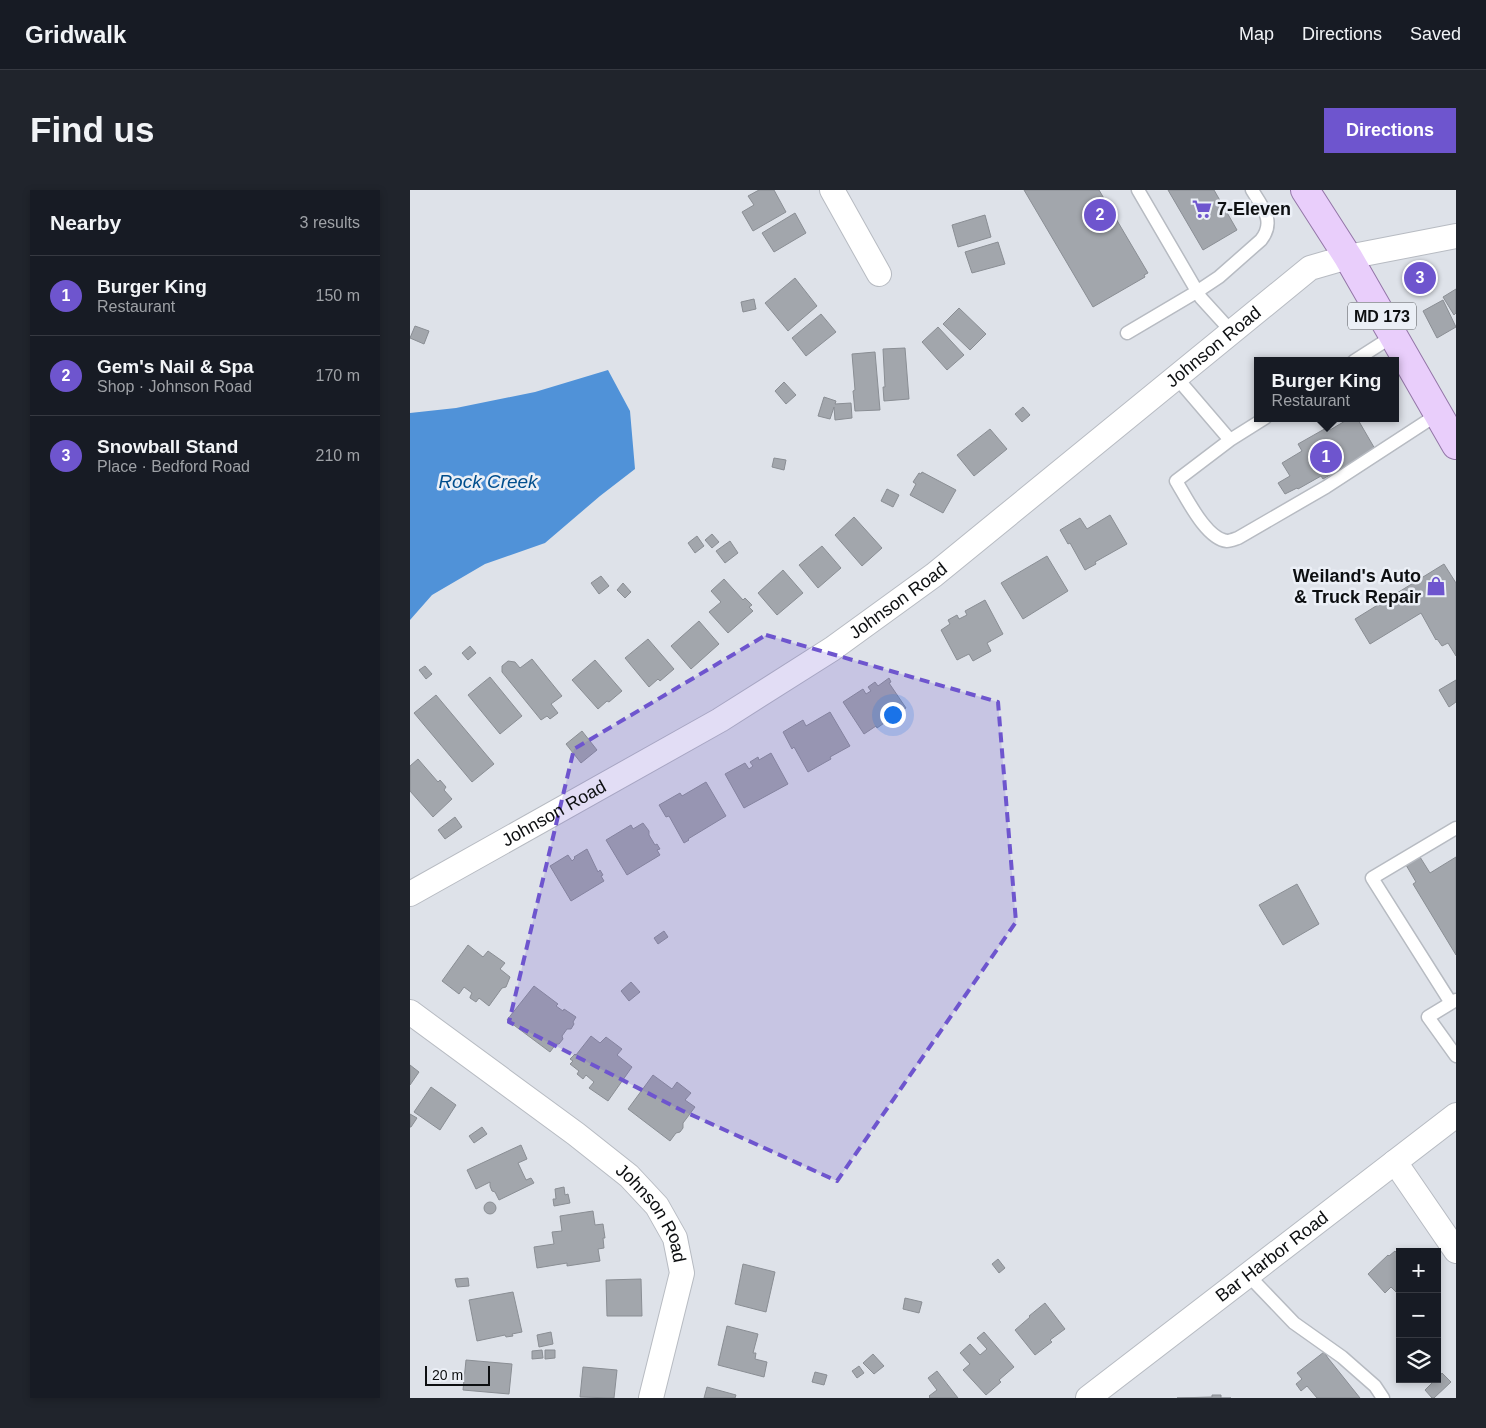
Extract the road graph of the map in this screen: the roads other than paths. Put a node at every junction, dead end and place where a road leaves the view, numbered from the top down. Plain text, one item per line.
1 (832, 190) edge
2 (1138, 190) edge
3 (1252, 190) edge
4 (1305, 190) edge
5 (1456, 236) edge
6 (1348, 257) junction
7 (880, 274) dead end
8 (1198, 291) junction
9 (1232, 332) junction
10 (1127, 333) dead end
11 (1393, 336) junction
12 (1360, 357) edge
13 (1176, 377) junction
14 (1438, 414) junction
15 (1259, 422) edge
16 (1230, 440) junction
17 (1456, 444) edge
18 (1456, 828) edge
19 (410, 894) edge
20 (1454, 1001) edge
21 (410, 1012) edge
22 (1456, 1056) edge
23 (1456, 1115) edge
24 (1395, 1162) junction
25 (1456, 1251) edge
26 (1248, 1275) junction
27 (651, 1398) edge
28 (1088, 1398) edge
29 (1383, 1398) edge

1 - 7 street
2 - 8 lane
3 - 8 lane
4 - 6 main road, MD 173
5 - 6 street, Johnson Road
6 - 9 street, Johnson Road
6 - 11 main road, MD 173
8 - 9 lane
8 - 10 lane
9 - 13 street, Johnson Road
11 - 12 lane
11 - 14 main road, MD 173
13 - 16 lane
13 - 19 street, Johnson Road
14 - 16 lane
14 - 17 main road, MD 173
15 - 16 lane
18 - 20 lane
20 - 22 lane
21 - 27 street, Johnson Road
23 - 24 street, Bar Harbor Road
24 - 25 street
24 - 26 street, Bar Harbor Road
26 - 28 street, Bar Harbor Road
26 - 29 lane

